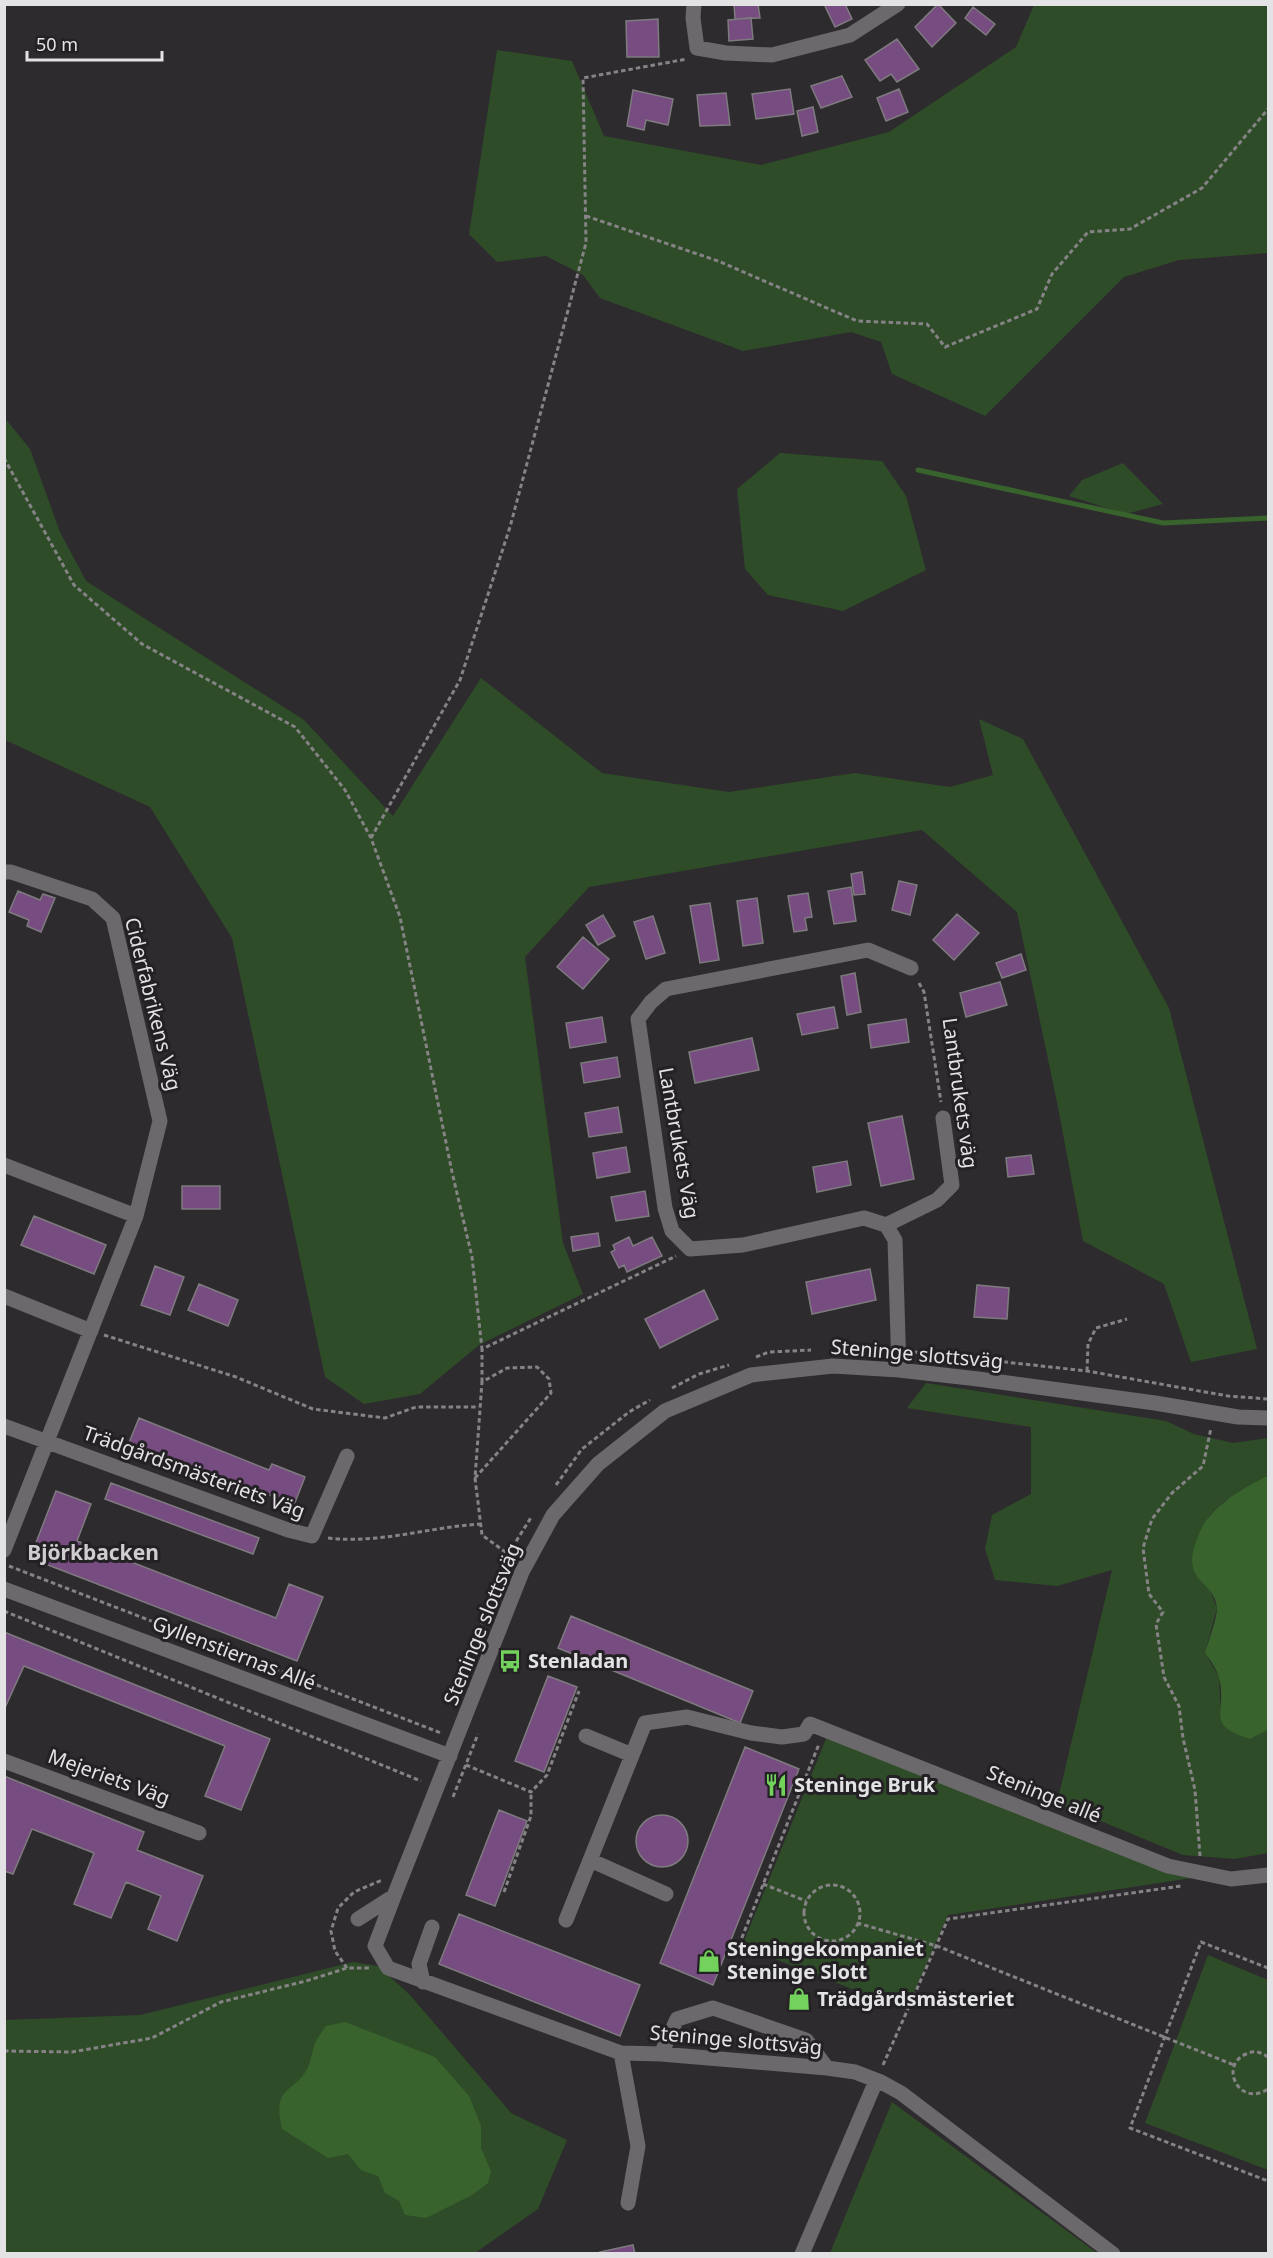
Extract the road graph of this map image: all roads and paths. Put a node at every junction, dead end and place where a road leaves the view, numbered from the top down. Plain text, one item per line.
1 (694, 4) edge
2 (898, 4) edge
3 (697, 48) junction
4 (1269, 109) edge
5 (586, 216) junction
6 (4, 458) edge
7 (371, 838) junction
8 (4, 872) edge
9 (910, 968) joint
10 (943, 1118) joint
11 (4, 1165) edge
12 (136, 1216) junction
13 (886, 1225) junction
14 (690, 1250) junction
15 (4, 1296) edge
16 (1127, 1319) dead end
17 (91, 1331) junction
18 (482, 1349) junction
19 (829, 1349) dead end
20 (817, 1350) dead end
21 (900, 1350) junction
22 (749, 1359) dead end
23 (739, 1362) dead end
24 (899, 1370) junction
25 (1087, 1371) junction
26 (482, 1382) junction
27 (669, 1390) dead end
28 (659, 1395) dead end
29 (1269, 1399) edge
30 (479, 1407) junction
31 (1215, 1413) junction
32 (1269, 1418) edge
33 (4, 1426) edge
34 (48, 1443) junction
35 (347, 1456) dead end
36 (475, 1478) junction
37 (550, 1492) dead end
38 (537, 1510) dead end
39 (481, 1524) junction
40 (312, 1536) junction
41 (4, 1550) edge
42 (508, 1554) junction
43 (4, 1564) edge
44 (4, 1589) edge
45 (4, 1611) edge
46 (458, 1685) dead end
47 (579, 1691) dead end
48 (444, 1725) dead end
49 (825, 1730) junction
50 (441, 1733) junction
51 (586, 1736) dead end
52 (435, 1752) junction
53 (632, 1755) junction
54 (450, 1756) junction
55 (4, 1761) edge
56 (466, 1765) dead end
57 (423, 1782) dead end
58 (531, 1792) junction
59 (199, 1833) dead end
60 (590, 1860) junction
61 (1201, 1873) junction
62 (1269, 1875) edge
63 (386, 1879) dead end
64 (763, 1884) junction
65 (1185, 1886) dead end
66 (504, 1892) dead end
67 (666, 1894) dead end
68 (394, 1896) junction
69 (806, 1901) junction
70 (358, 1919) dead end
71 (566, 1920) dead end
72 (858, 1923) junction
73 (432, 1927) dead end
74 (739, 1946) dead end
75 (937, 1946) junction
76 (347, 1968) junction
77 (388, 1968) junction
78 (1269, 1968) edge
79 (423, 1982) junction
80 (1164, 2038) junction
81 (4, 2051) edge
82 (621, 2053) junction
83 (661, 2054) junction
84 (1269, 2057) edge
85 (1234, 2064) junction
86 (827, 2068) junction
87 (876, 2081) junction
88 (1269, 2089) edge
89 (1269, 2181) edge
90 (628, 2202) dead end
91 (802, 2253) edge
92 (1113, 2253) edge

1 - 3 street
2 - 3 street
3 - 5 path
4 - 5 path
5 - 7 path
6 - 7 path
7 - 18 path
8 - 12 street, Ciderfabrikens Väg
9 - 10 path, Lantbrukets väg
9 - 14 street, Lantbrukets Väg
10 - 13 street, Lantbrukets väg
11 - 12 street
12 - 17 street, Ciderfabrikens Väg
13 - 14 street
13 - 21 street
14 - 18 path
15 - 17 street
16 - 25 path
17 - 30 path
17 - 34 street, Ciderfabrikens Väg
18 - 26 path
19 - 21 path
20 - 22 path
21 - 24 street
21 - 25 path
23 - 27 path
24 - 31 street, Steninge slottsväg
24 - 54 street, Steninge slottsväg
25 - 29 path
26 - 30 path
26 - 36 path
28 - 37 path
30 - 36 path
31 - 32 street, Steninge slottsväg
31 - 61 path
33 - 34 street, Trädgårdsmästeriets Väg
34 - 40 street, Trädgårdsmästeriets Väg
34 - 41 street, Ciderfabrikens Väg
35 - 40 street
36 - 39 path
38 - 42 path
39 - 40 path, Trädgårdsmästeriets Väg
39 - 42 path
42 - 46 path
43 - 50 path
44 - 52 street, Gyllenstiernas Allé
45 - 57 path
47 - 58 path
48 - 50 path
49 - 53 street, Steninge allé
49 - 61 street, Steninge allé
49 - 64 path
50 - 52 path
51 - 53 street
52 - 54 street, Gyllenstiernas Allé
53 - 60 street
54 - 68 street, Steninge slottsväg
55 - 59 street, Mejeriets Väg
56 - 58 path
58 - 66 path
60 - 67 street
60 - 71 street
61 - 62 street, Steninge allé
63 - 76 path
64 - 69 path
64 - 74 path
65 - 75 path
68 - 70 street
68 - 77 street, Steninge slottsväg
69 - 72 path
69 - 72 path
72 - 75 path
73 - 79 street
75 - 80 path
75 - 87 path
76 - 77 path
76 - 81 path
77 - 79 street, Steninge slottsväg
78 - 80 path
79 - 82 street, Steninge slottsväg
80 - 85 path
80 - 89 path
82 - 83 street, Steninge slottsväg
82 - 90 street
83 - 86 street, Steninge slottsväg
83 - 86 street
84 - 85 path
85 - 88 path
86 - 87 street, Steninge slottsväg
87 - 91 street
87 - 92 street

